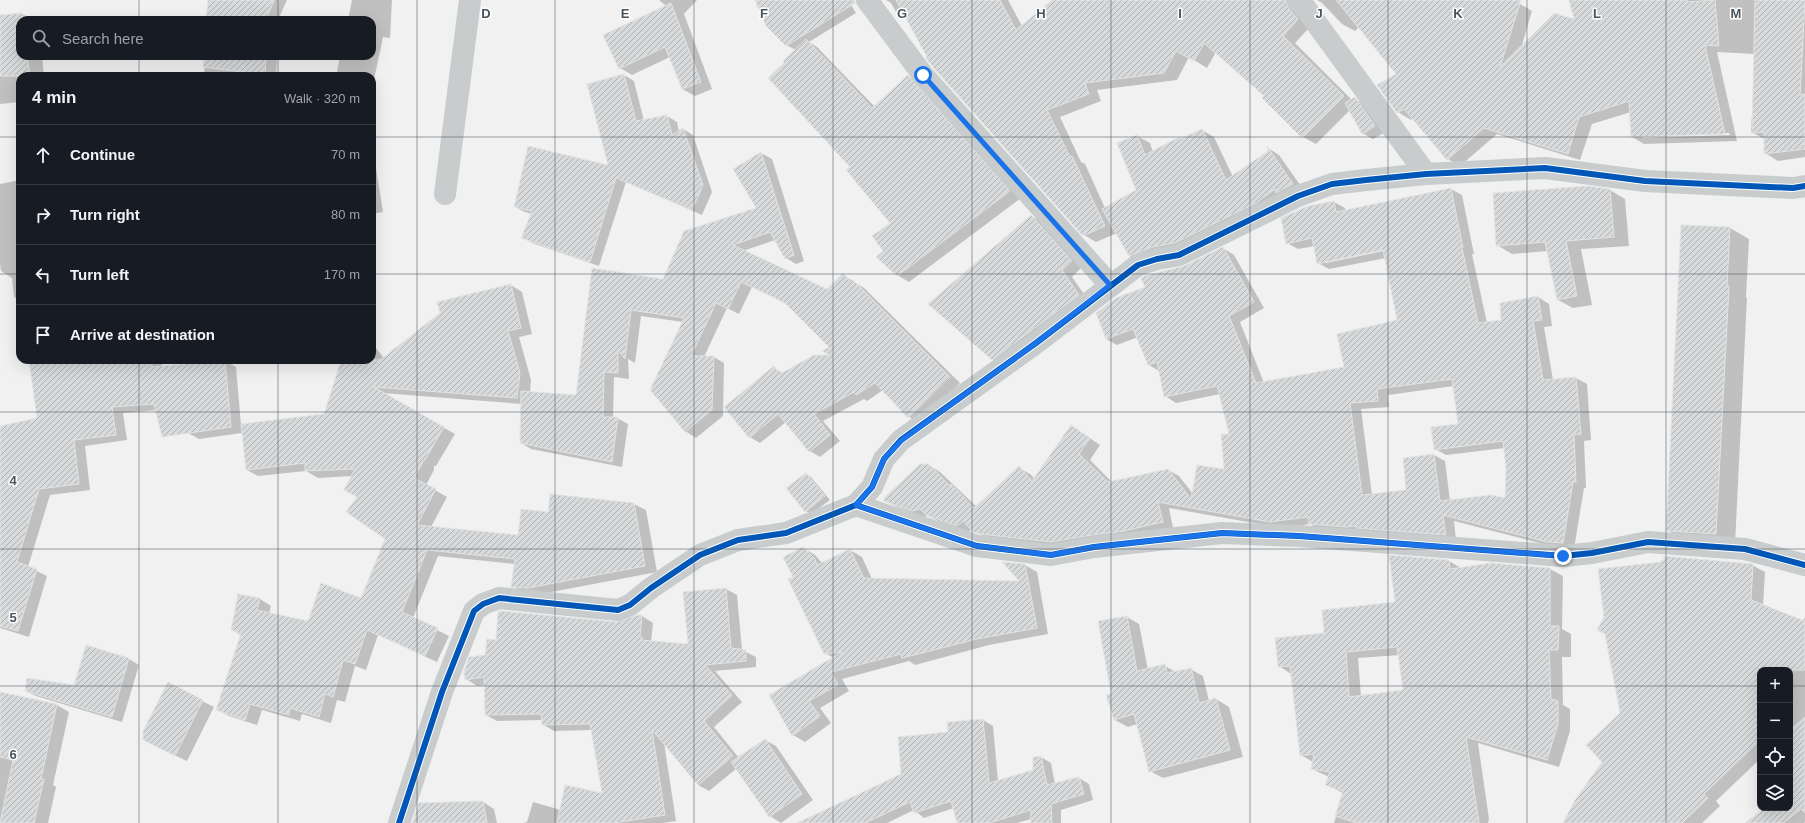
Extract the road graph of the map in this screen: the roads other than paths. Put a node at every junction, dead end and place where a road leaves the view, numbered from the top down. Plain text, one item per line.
1 (470, 0) edge
2 (867, 0) edge
3 (1297, 0) edge
4 (1426, 174) junction
5 (1805, 186) edge
6 (445, 194) dead end
7 (1110, 285) junction
8 (856, 505) junction
9 (1805, 565) edge
10 (399, 823) edge

1 - 6 street
2 - 7 street
3 - 4 street
4 - 5 street
4 - 7 street
7 - 8 street
8 - 9 street
8 - 10 street

